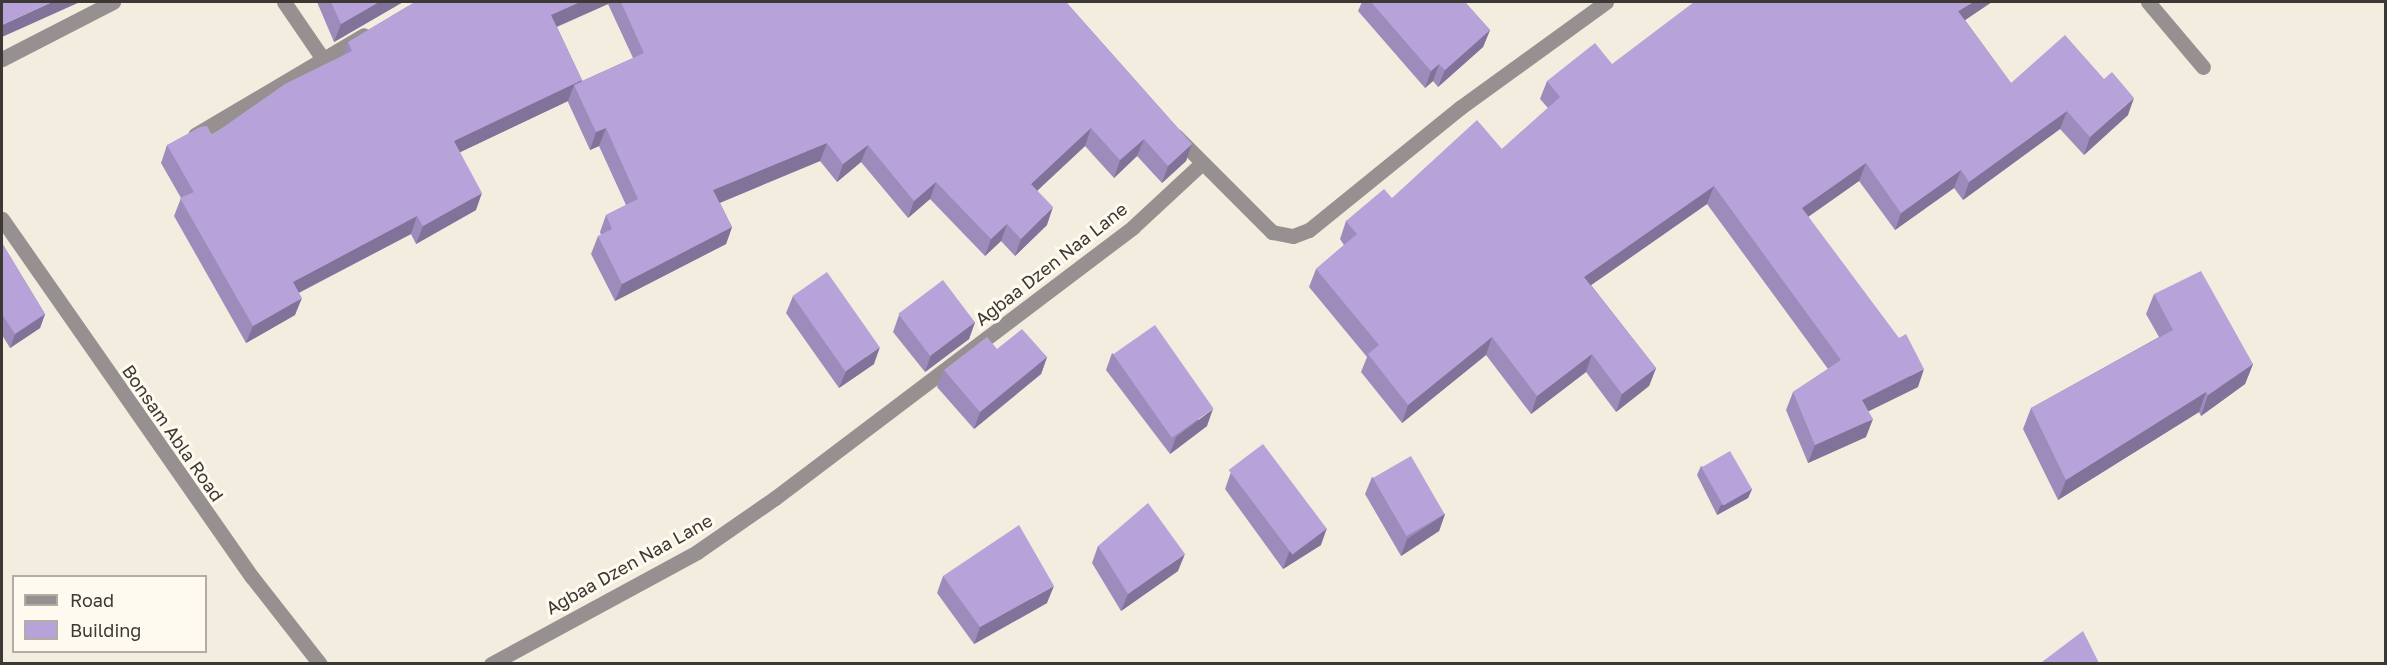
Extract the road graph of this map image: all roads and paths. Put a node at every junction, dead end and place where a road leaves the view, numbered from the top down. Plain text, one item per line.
1 (113, 2) edge
2 (284, 2) edge
3 (1606, 2) edge
4 (2148, 2) edge
5 (382, 24) edge
6 (2, 59) edge
7 (323, 59) junction
8 (2203, 67) dead end
9 (1161, 120) edge
10 (195, 135) edge
11 (1201, 164) junction
12 (2, 219) edge
13 (320, 663) edge
14 (491, 663) edge

1 - 6 street
2 - 7 street
3 - 11 street
4 - 8 street
5 - 7 street
7 - 10 street
9 - 11 street
11 - 14 street, Agbaa Dzen Naa Lane
12 - 13 street, Bonsam Abla Road

